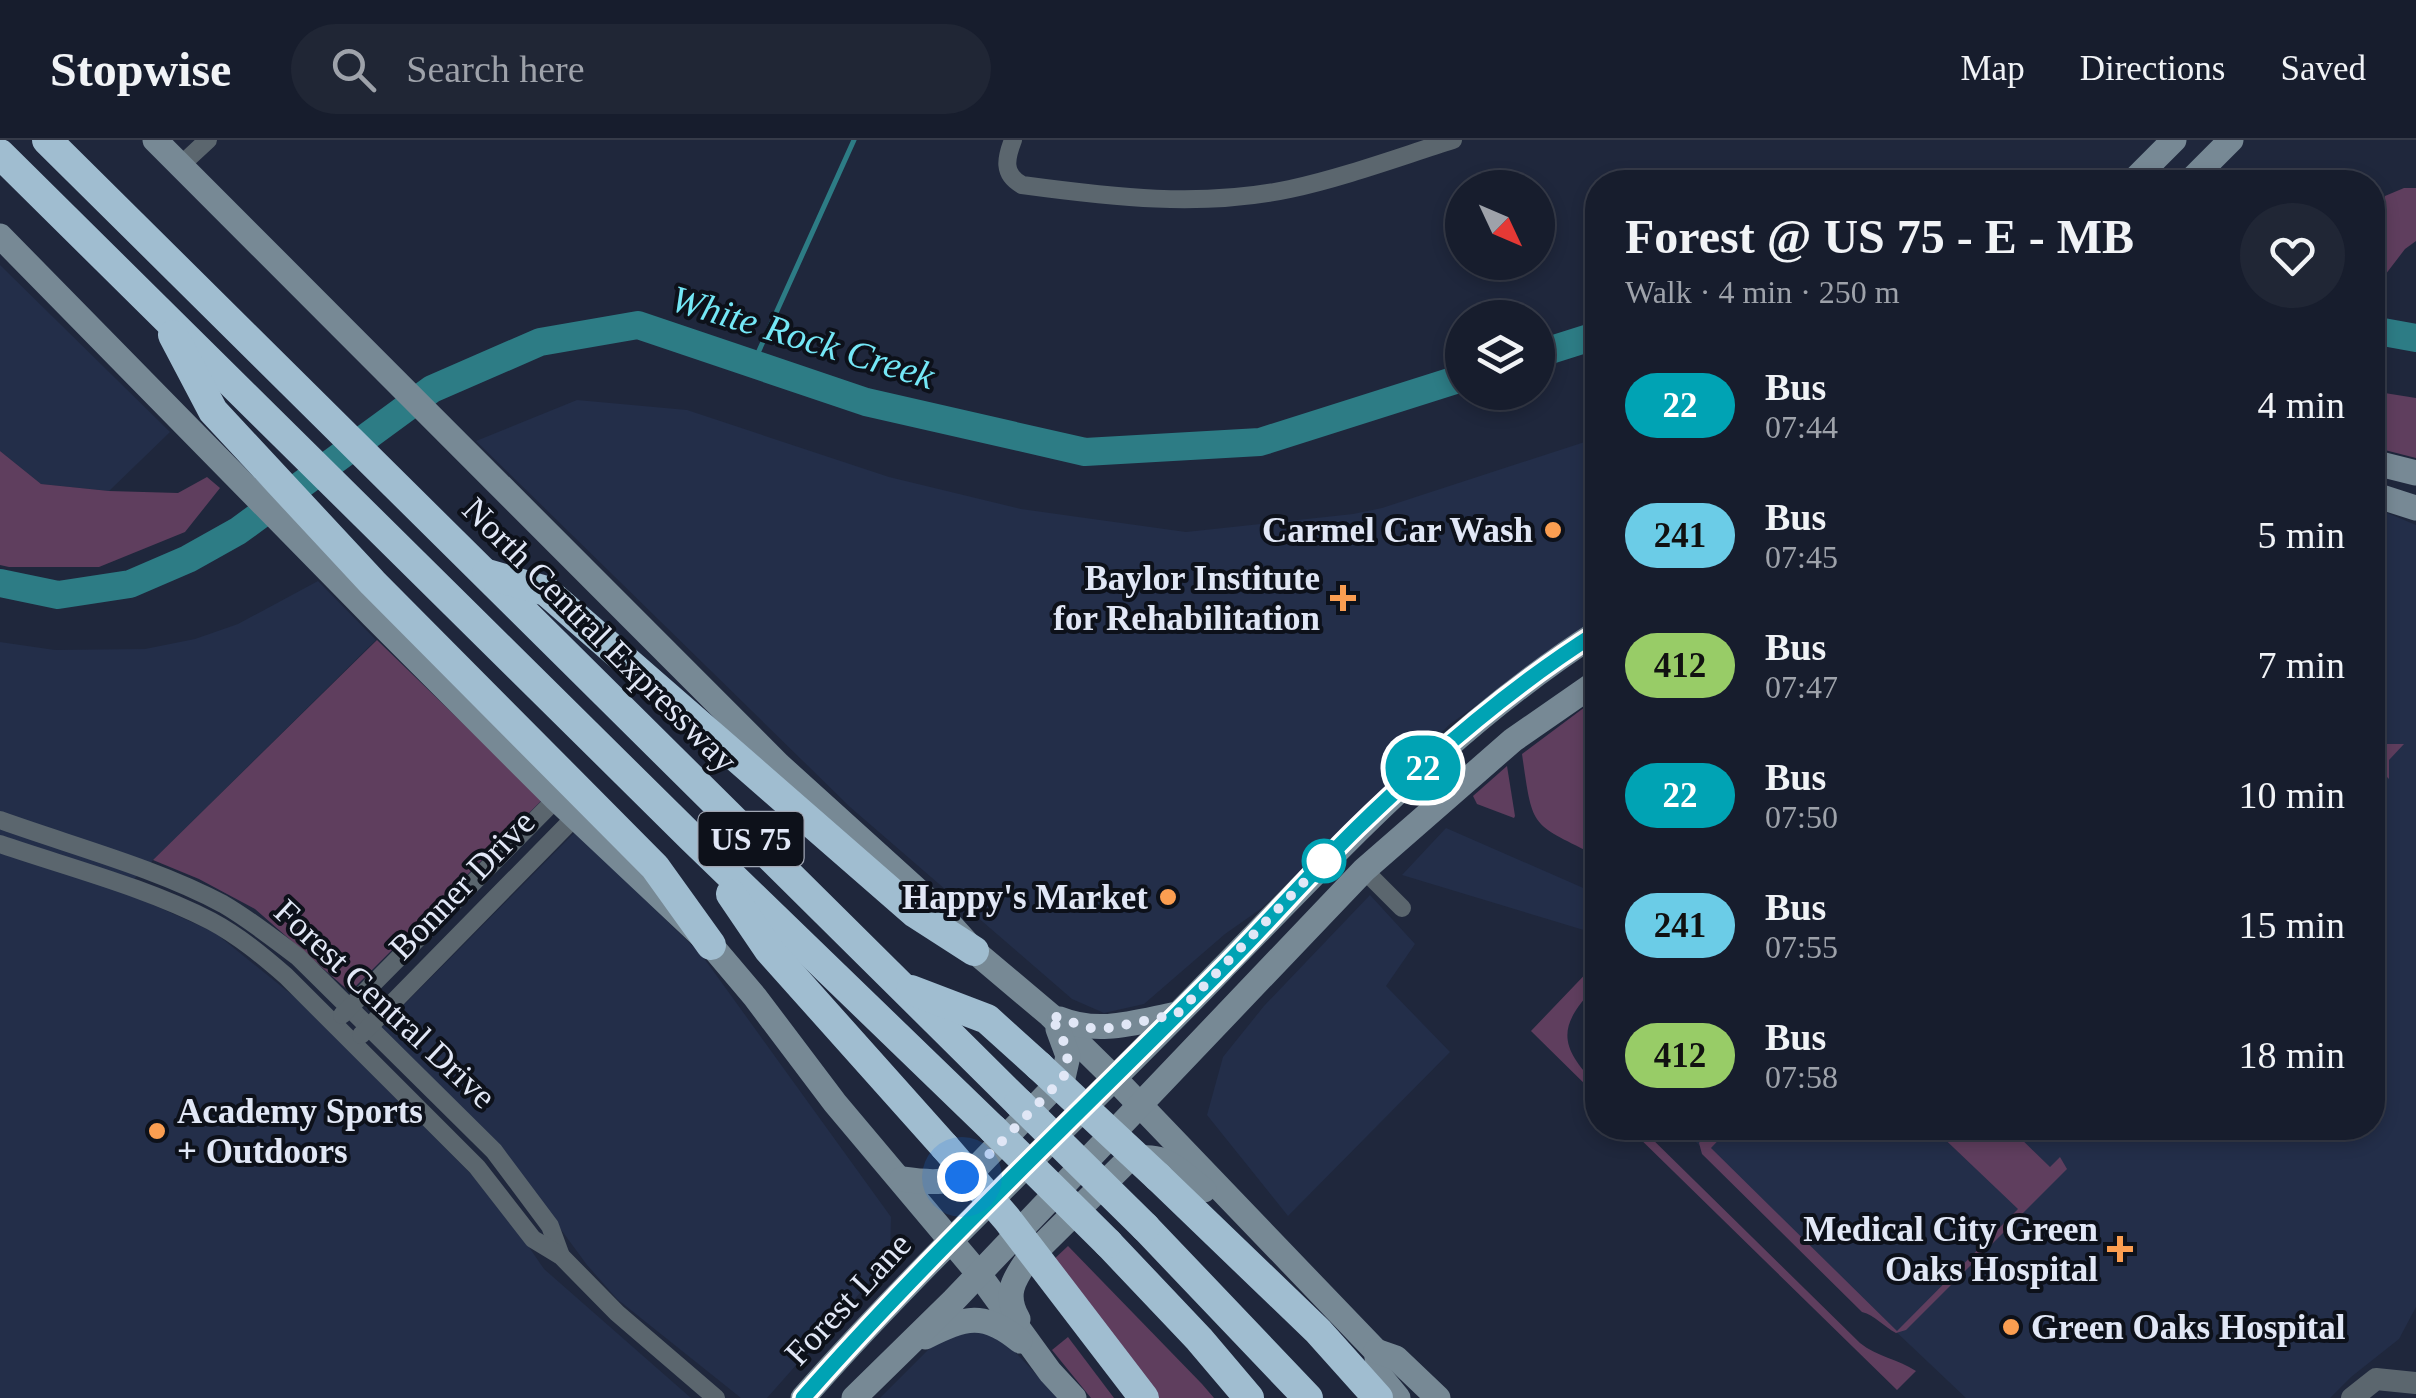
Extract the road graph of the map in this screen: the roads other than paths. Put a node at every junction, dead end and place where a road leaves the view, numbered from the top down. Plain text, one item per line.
1 (48, 140) edge
2 (155, 140) edge
3 (208, 140) edge
4 (1013, 140) edge
5 (1452, 140) edge
6 (2174, 140) edge
7 (2230, 140) edge
8 (0, 154) edge
9 (181, 166) junction
10 (2144, 170) edge
11 (2201, 170) edge
12 (0, 236) edge
13 (160, 310) junction
14 (2385, 465) edge
15 (2416, 473) edge
16 (2385, 498) edge
17 (2416, 508) edge
18 (484, 573) junction
19 (360, 585) junction
20 (1585, 641) edge
21 (1568, 652) junction
22 (1585, 690) edge
23 (1438, 803) junction
24 (566, 808) junction
25 (0, 820) edge
26 (1356, 828) junction
27 (692, 838) junction
28 (0, 844) edge
29 (1390, 845) junction
30 (1364, 870) junction
31 (152, 875) junction
32 (144, 893) junction
33 (1402, 908) dead end
34 (1308, 925) junction
35 (711, 945) junction
36 (974, 952) junction
37 (899, 986) junction
38 (350, 1008) junction
39 (1177, 1014) junction
40 (1050, 1015) junction
41 (334, 1024) junction
42 (369, 1026) junction
43 (353, 1042) junction
44 (1114, 1078) junction
45 (1140, 1104) junction
46 (902, 1180) junction
47 (1259, 1231) junction
48 (951, 1240) junction
49 (561, 1256) junction
50 (978, 1272) junction
51 (898, 1295) junction
52 (1376, 1352) junction
53 (1041, 1358) junction
54 (892, 1360) junction
55 (2414, 1383) edge
56 (716, 1398) edge
57 (803, 1398) edge
58 (819, 1398) edge
59 (854, 1398) edge
60 (1074, 1398) edge
61 (1144, 1398) edge
62 (1249, 1398) edge
63 (1308, 1398) edge
64 (1378, 1398) edge
65 (1398, 1398) edge
66 (1438, 1398) edge
67 (2352, 1398) edge

1 - 18 highway, North Central Expressway / US 75
2 - 9 main road, North Central Expressway
3 - 9 street
4 - 5 street
6 - 10 main road
7 - 11 main road
8 - 13 highway, US 75
9 - 36 main road, North Central Expressway
12 - 19 main road
13 - 19 highway
13 - 27 highway, US 75
14 - 15 main road
16 - 17 main road
18 - 36 highway
18 - 37 highway, North Central Expressway / US 75
19 - 24 main road
19 - 35 highway
20 - 21 main road, Forest Lane
21 - 23 main road
21 - 26 main road, Forest Lane
22 - 23 main road, Forest Lane
23 - 29 main road, Forest Lane
24 - 35 main road
24 - 38 street, Bonner Drive
24 - 42 street, Bonner Drive
25 - 31 street, Forest Central Drive
26 - 29 main road
26 - 34 main road
26 - 39 main road, Forest Lane
27 - 61 highway, bridge
27 - 62 highway, US 75, bridge
28 - 32 street, Forest Central Drive
29 - 30 main road, Forest Lane
30 - 33 street
30 - 34 main road, Forest Lane
31 - 32 street
31 - 38 street, Forest Central Drive
32 - 41 street, Forest Central Drive
34 - 45 main road, Forest Lane
35 - 46 main road
36 - 40 main road, North Central Expressway
37 - 63 highway, North Central Expressway / US 75, bridge
37 - 64 highway, bridge
38 - 41 street, Bonner Drive
38 - 42 street, Forest Central Drive
39 - 40 main road
39 - 44 main road, Forest Lane
40 - 44 main road, North Central Expressway
40 - 46 main road
41 - 43 street, Forest Central Drive
42 - 43 street, Bonner Drive
42 - 49 street, Forest Central Drive
43 - 49 street, Forest Central Drive
44 - 45 main road, North Central Expressway
44 - 48 main road, Forest Lane
45 - 47 main road, North Central Expressway
45 - 50 main road, Forest Lane
46 - 48 main road
47 - 52 main road, North Central Expressway
47 - 53 main road
48 - 50 main road
48 - 51 main road, Forest Lane
49 - 56 street, Forest Central Drive
50 - 53 main road
50 - 54 main road, Forest Lane
51 - 57 main road, Forest Lane
51 - 58 main road
52 - 65 main road, North Central Expressway
52 - 66 main road
53 - 54 main road
53 - 60 main road
54 - 59 main road, Forest Lane
55 - 67 street

